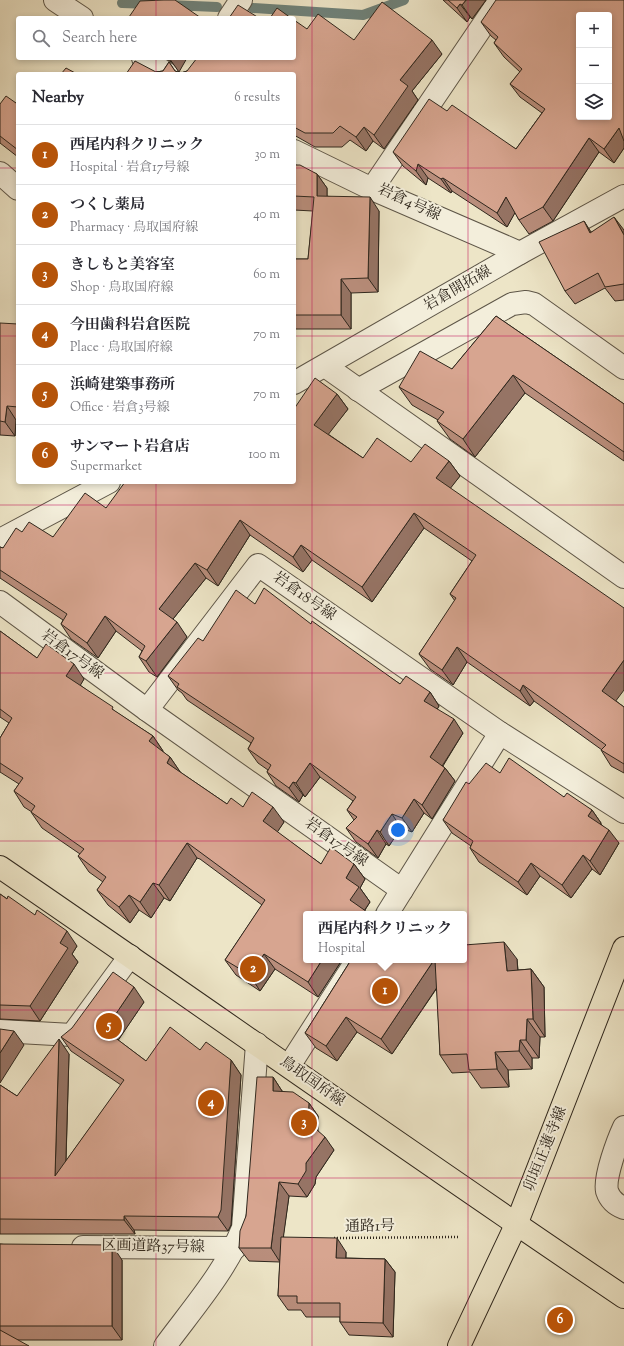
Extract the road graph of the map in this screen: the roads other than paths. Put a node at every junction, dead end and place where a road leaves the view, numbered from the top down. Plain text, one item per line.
1 (55, 0) edge
2 (241, 0) edge
3 (500, 0) edge
4 (79, 16) edge
5 (230, 16) edge
6 (146, 60) edge
7 (164, 72) edge
8 (297, 156) edge
9 (0, 173) edge
10 (16, 187) edge
11 (372, 189) junction
12 (624, 196) edge
13 (520, 253) junction
14 (325, 366) junction
15 (624, 368) edge
16 (296, 382) edge
17 (358, 390) junction
18 (105, 484) edge
19 (0, 540) edge
20 (624, 577) edge
21 (0, 602) edge
22 (147, 710) junction
23 (500, 733) junction
24 (624, 812) edge
25 (0, 867) edge
26 (402, 890) junction
27 (389, 911) edge
28 (624, 948) edge
29 (130, 956) junction
30 (355, 963) edge
31 (0, 1031) edge
32 (257, 1044) junction
33 (289, 1066) junction
34 (624, 1127) edge
35 (624, 1208) edge
36 (516, 1225) junction
37 (63, 1246) edge
38 (235, 1248) junction
39 (624, 1297) edge
40 (165, 1346) edge
41 (459, 1346) edge

1 - 4 street
2 - 5 street
3 - 11 street, 岩倉4号線
6 - 7 street
8 - 11 street
9 - 10 street
11 - 13 street, 岩倉4号線
12 - 13 street, 岩倉開拓線
13 - 14 street, 岩倉開拓線
14 - 16 street, 岩倉開拓線
14 - 17 street
15 - 17 street
17 - 20 street
18 - 19 street
21 - 22 street, 岩倉17号線
22 - 23 street, 岩倉18号線
22 - 26 street, 岩倉17号線
23 - 24 street
23 - 26 street
25 - 29 main road, 鳥取国府線
26 - 27 street
28 - 36 main road, 卯垣正蓮寺線
29 - 31 street
29 - 32 main road, 鳥取国府線
30 - 33 street
32 - 33 main road, 鳥取国府線
32 - 38 street
33 - 36 main road, 鳥取国府線
34 - 35 street
36 - 39 main road, 鳥取国府線
36 - 41 main road, 卯垣正蓮寺線
37 - 38 street, 区画道路37号線
38 - 40 street

